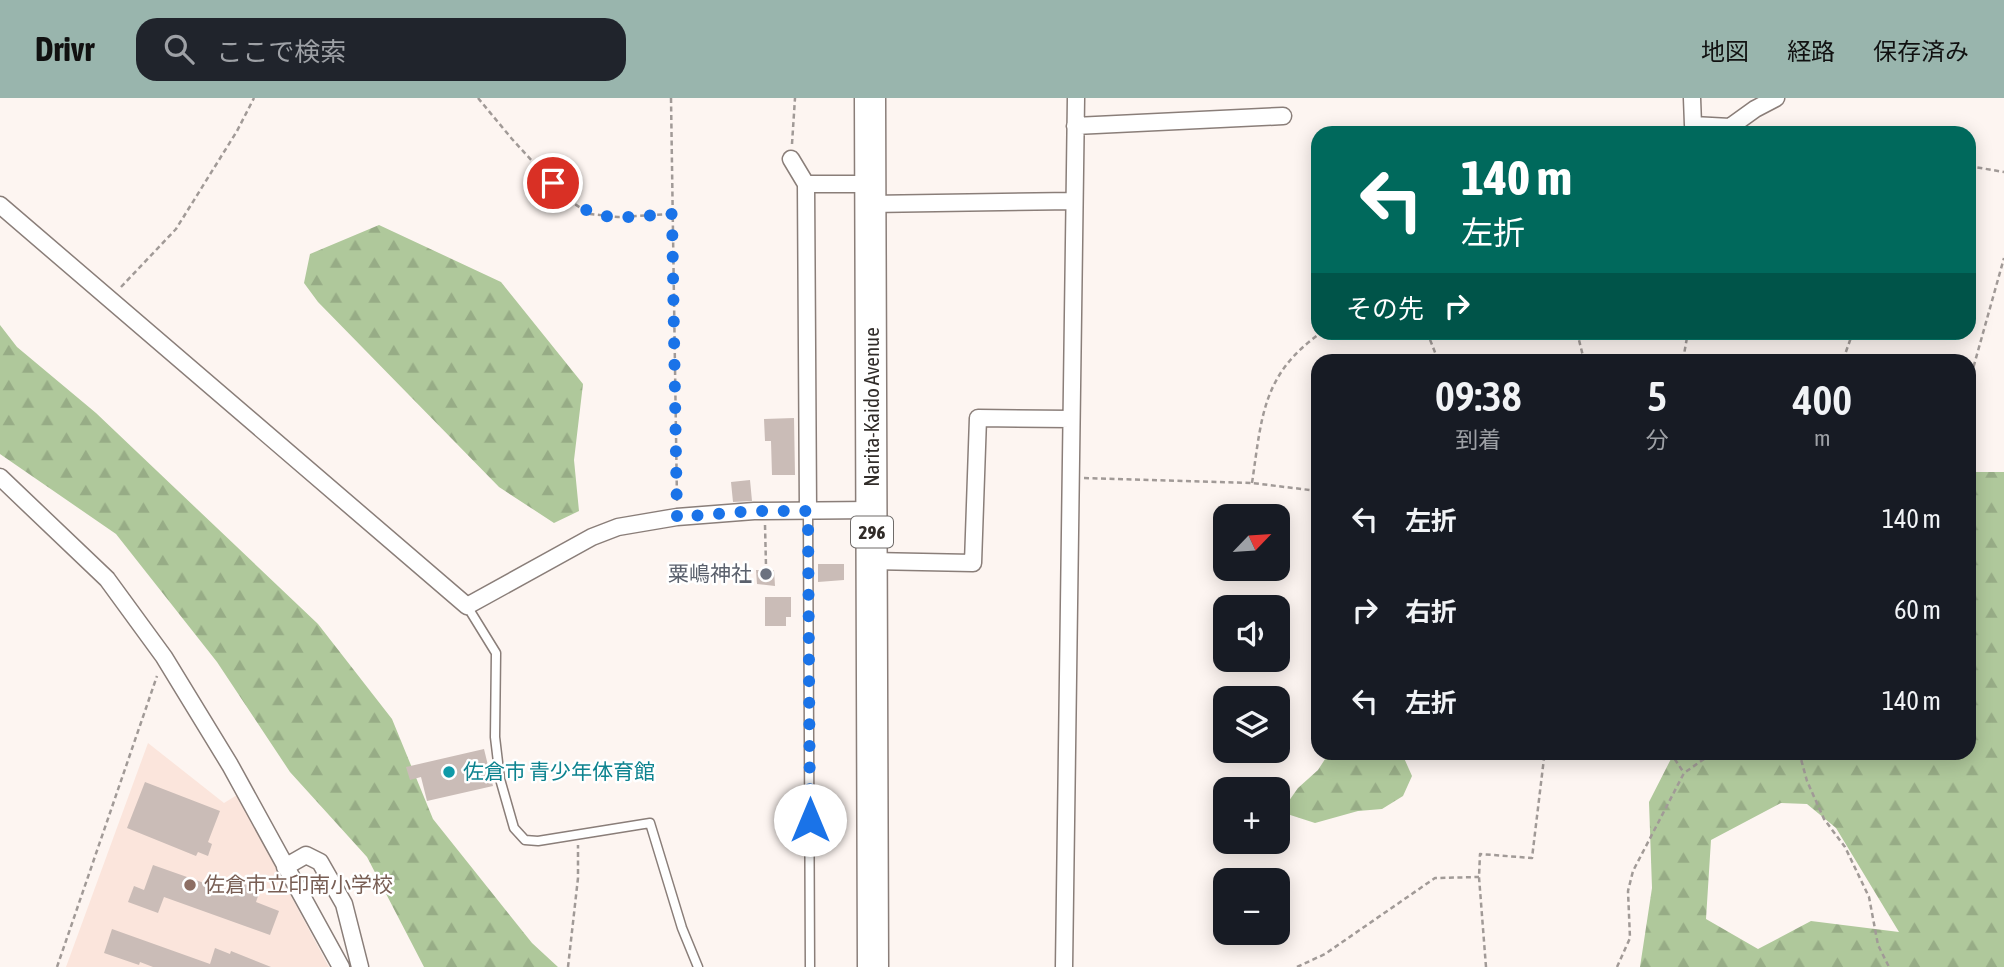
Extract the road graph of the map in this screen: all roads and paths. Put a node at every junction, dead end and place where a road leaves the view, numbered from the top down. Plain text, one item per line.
1 (254, 98) edge
2 (478, 98) edge
3 (671, 98) edge
4 (794, 98) edge
5 (870, 98) edge
6 (1076, 98) edge
7 (1692, 98) edge
8 (1776, 98) edge
9 (1283, 116) dead end
10 (1693, 125) junction
11 (1075, 126) junction
12 (1688, 126) edge
13 (1712, 126) edge
14 (1731, 126) edge
15 (791, 159) joint
16 (1976, 167) edge
17 (2004, 172) edge
18 (806, 184) junction
19 (870, 194) junction
20 (1074, 201) junction
21 (0, 205) edge
22 (672, 214) junction
23 (2004, 258) edge
24 (109, 300) junction
25 (1312, 340) edge
26 (1976, 358) edge
27 (1071, 419) junction
28 (0, 477) edge
29 (1070, 478) junction
30 (1252, 483) junction
31 (1311, 490) edge
32 (873, 510) junction
33 (764, 511) junction
34 (808, 511) junction
35 (677, 517) junction
36 (872, 561) junction
37 (766, 566) dead end
38 (467, 606) junction
39 (164, 657) junction
40 (1544, 760) edge
41 (1675, 760) edge
42 (1703, 760) edge
43 (1801, 760) edge
44 (1684, 773) junction
45 (578, 835) junction
46 (285, 867) junction
47 (1479, 877) junction
48 (57, 967) edge
49 (341, 967) edge
50 (360, 967) edge
51 (568, 967) edge
52 (698, 967) edge
53 (810, 967) edge
54 (873, 967) edge
55 (1064, 967) edge
56 (1297, 967) edge
57 (1486, 967) edge
58 (1617, 967) edge
59 (1889, 967) edge

1 - 24 path
2 - 22 path
3 - 22 path
4 - 15 path
5 - 19 highway, Narita-Kaido Avenue / 296
6 - 11 street
7 - 10 street
8 - 14 street
9 - 11 street
10 - 12 path
10 - 13 street
11 - 20 street
15 - 18 street
16 - 17 path
18 - 19 street
18 - 34 street
19 - 20 street
19 - 32 highway, Narita-Kaido Avenue / 296
20 - 27 street
21 - 24 street
22 - 35 path
23 - 26 path
24 - 38 street
25 - 30 path
27 - 29 street
27 - 36 street
28 - 39 street
29 - 30 path
29 - 55 street
30 - 31 path
32 - 34 street
32 - 36 highway, Narita-Kaido Avenue / 296
33 - 34 street
33 - 35 street
33 - 37 path
34 - 53 lane
35 - 38 street
36 - 54 highway, Narita-Kaido Avenue / 296
38 - 45 lane
39 - 46 street
39 - 48 path
40 - 47 path
41 - 44 path
42 - 44 path
43 - 59 path
44 - 58 path
45 - 51 path
45 - 52 lane
46 - 49 street
46 - 50 street
47 - 56 path
47 - 57 path

